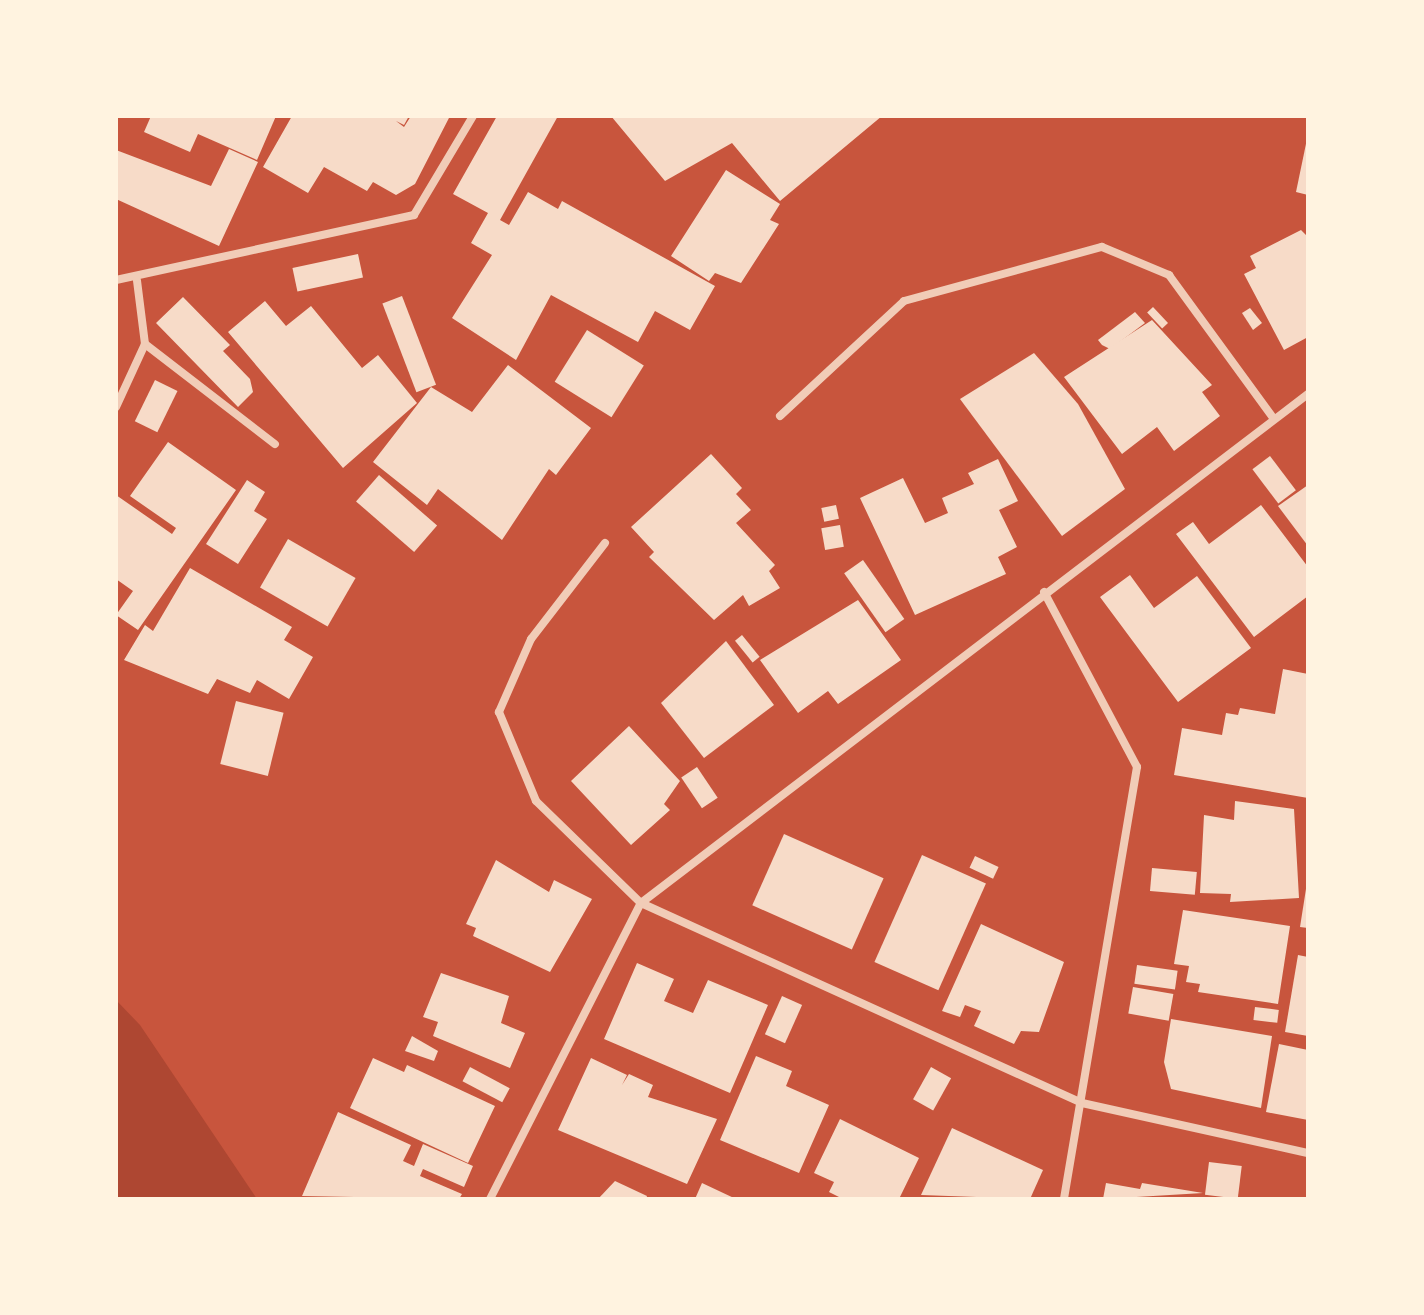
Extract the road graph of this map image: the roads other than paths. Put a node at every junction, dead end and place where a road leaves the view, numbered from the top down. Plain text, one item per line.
1 (473, 116) edge
2 (116, 280) edge
3 (137, 281) junction
4 (145, 344) junction
5 (1308, 394) edge
6 (116, 407) edge
7 (780, 416) dead end
8 (1274, 419) junction
9 (275, 444) dead end
10 (605, 543) dead end
11 (1044, 592) junction
12 (641, 903) junction
13 (1082, 1103) junction
14 (1308, 1153) edge
15 (490, 1199) edge
16 (1064, 1199) edge

1 - 3 street
2 - 3 street
3 - 4 street
4 - 6 street
4 - 9 street
5 - 8 street
7 - 8 street
8 - 11 street
10 - 12 street
11 - 12 street
11 - 13 street
12 - 13 street
12 - 15 street
13 - 14 street
13 - 16 street

